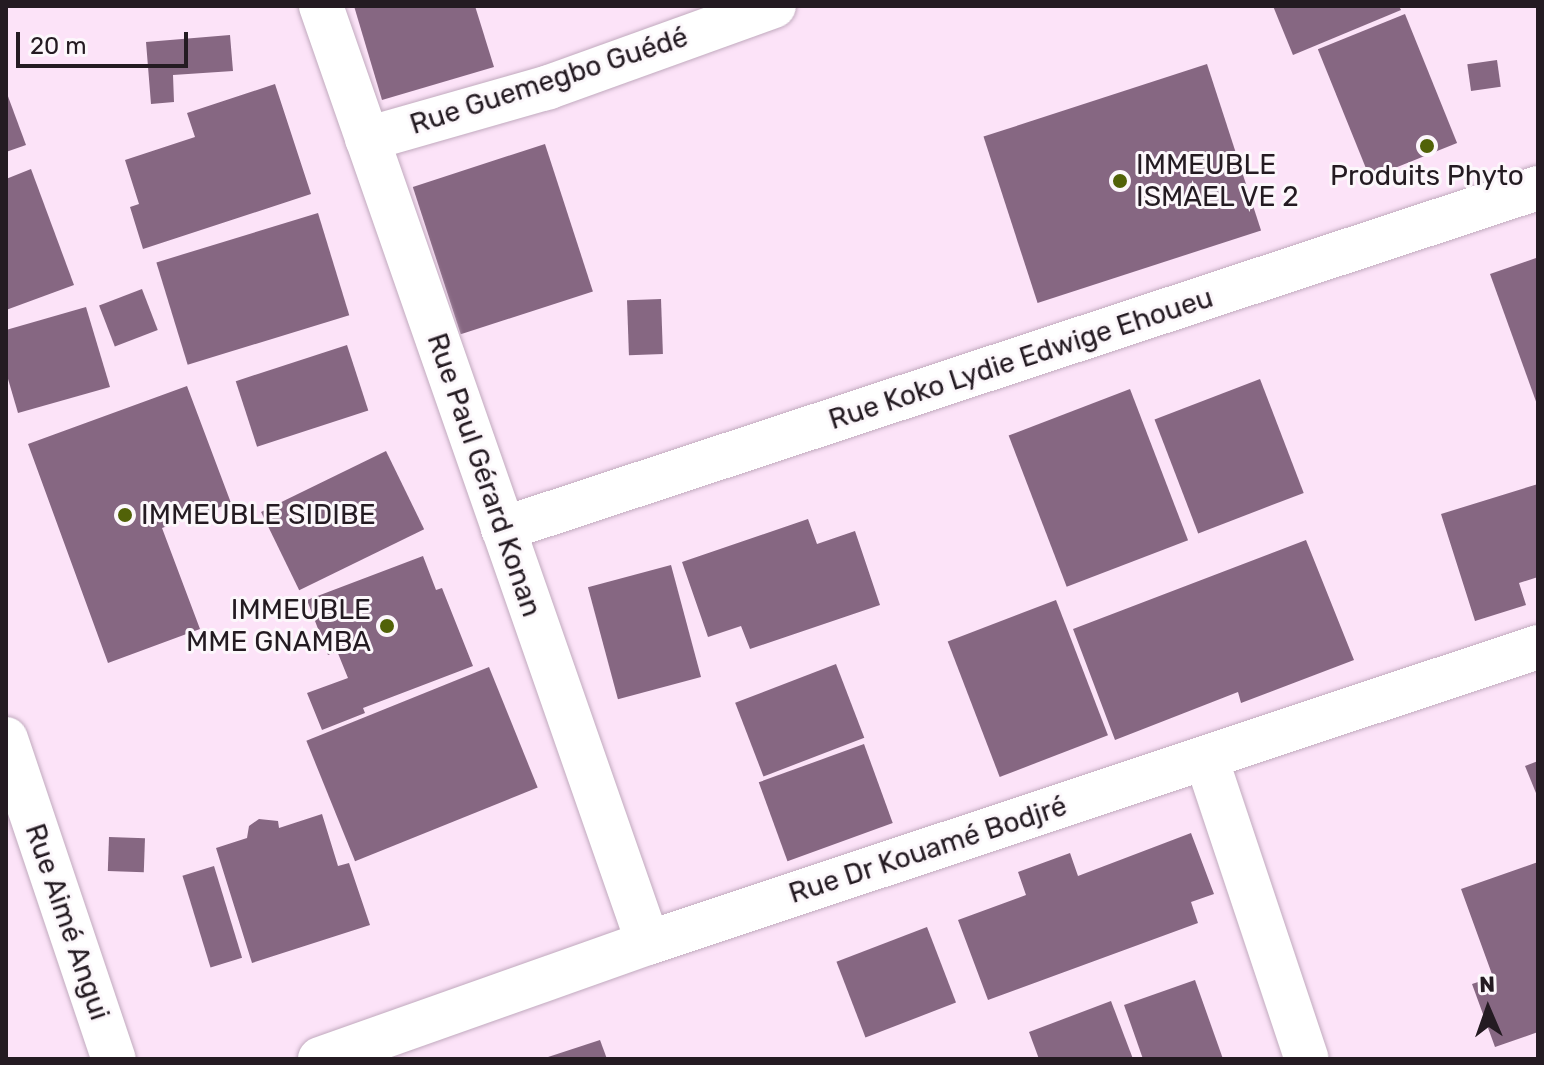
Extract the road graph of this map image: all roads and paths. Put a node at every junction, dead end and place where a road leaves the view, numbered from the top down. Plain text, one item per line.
1 (321, 6) edge
2 (774, 6) edge
3 (367, 139) junction
4 (1538, 188) edge
5 (503, 529) junction
6 (1538, 647) edge
7 (6, 739) edge
8 (1206, 758) junction
9 (648, 943) junction
10 (114, 1059) edge
11 (320, 1059) edge
12 (1307, 1059) edge

1 - 3 street, Rue Paul Gérard Konan
2 - 3 street, Rue Guemegbo Guédé
3 - 5 street, Rue Paul Gérard Konan
4 - 5 street, Rue Koko Lydie Edwige Ehoueu
5 - 9 street, Rue Paul Gérard Konan
6 - 8 street, Rue Dr Kouamé Bodjré
7 - 10 street, Rue Aimé Angui
8 - 9 street, Rue Dr Kouamé Bodjré
8 - 12 street
9 - 11 street, Rue Dr Kouamé Bodjré

